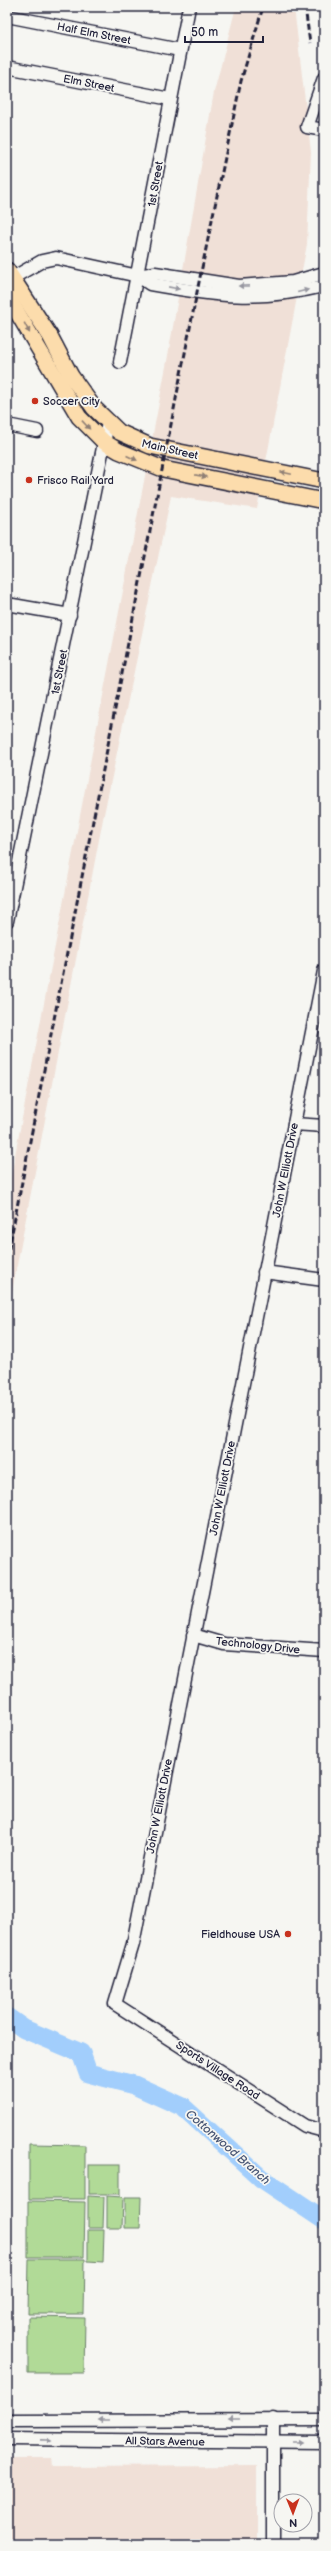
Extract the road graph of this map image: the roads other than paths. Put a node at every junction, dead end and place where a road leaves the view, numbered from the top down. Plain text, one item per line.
1 (189, 7) edge
2 (7, 16) edge
3 (180, 50) junction
4 (7, 67) edge
5 (324, 78) edge
6 (170, 99) junction
7 (324, 130) edge
8 (324, 273) edge
9 (9, 276) edge
10 (138, 276) junction
11 (324, 286) edge
12 (7, 295) edge
13 (120, 362) dead end
14 (108, 423) junction
15 (7, 426) edge
16 (37, 431) dead end
17 (104, 442) junction
18 (324, 481) edge
19 (324, 501) edge
20 (7, 604) edge
21 (70, 615) junction
22 (7, 921) edge
23 (324, 971) edge
24 (294, 1124) junction
25 (324, 1126) edge
26 (264, 1272) junction
27 (324, 1280) edge
28 (193, 1635) junction
29 (324, 1651) edge
30 (115, 2004) joint
31 (324, 2131) edge
32 (273, 2419) junction
33 (324, 2420) edge
34 (7, 2421) edge
35 (7, 2439) edge
36 (273, 2442) junction
37 (324, 2442) edge
38 (273, 2544) edge

1 - 3 street, 1st Street
2 - 3 street, Half Elm Street
3 - 6 street, 1st Street
4 - 6 street, Elm Street
5 - 7 street
6 - 10 street, 1st Street
8 -> 10 street
9 - 10 street
9 - 14 main road, Main Street
10 -> 11 street
10 - 13 street, 1st Street
12 -> 17 main road, Main Street
14 - 17 street, 1st Street
18 -> 14 main road, Main Street
15 - 16 street
17 -> 19 main road, Main Street
17 - 21 street, 1st Street
20 - 21 street
21 - 22 street, 1st Street
23 - 24 street, John W Elliott Drive
24 - 25 street
24 - 26 street, John W Elliott Drive
26 - 27 street
26 - 28 street, John W Elliott Drive
28 - 29 street, Technology Drive
28 - 30 street, John W Elliott Drive
30 - 31 street, Sports Village Road
32 - 33 street, All Stars Avenue
32 -> 34 street, All Stars Avenue
32 - 36 street
35 -> 36 street, All Stars Avenue
36 -> 37 street, All Stars Avenue
36 - 38 street

